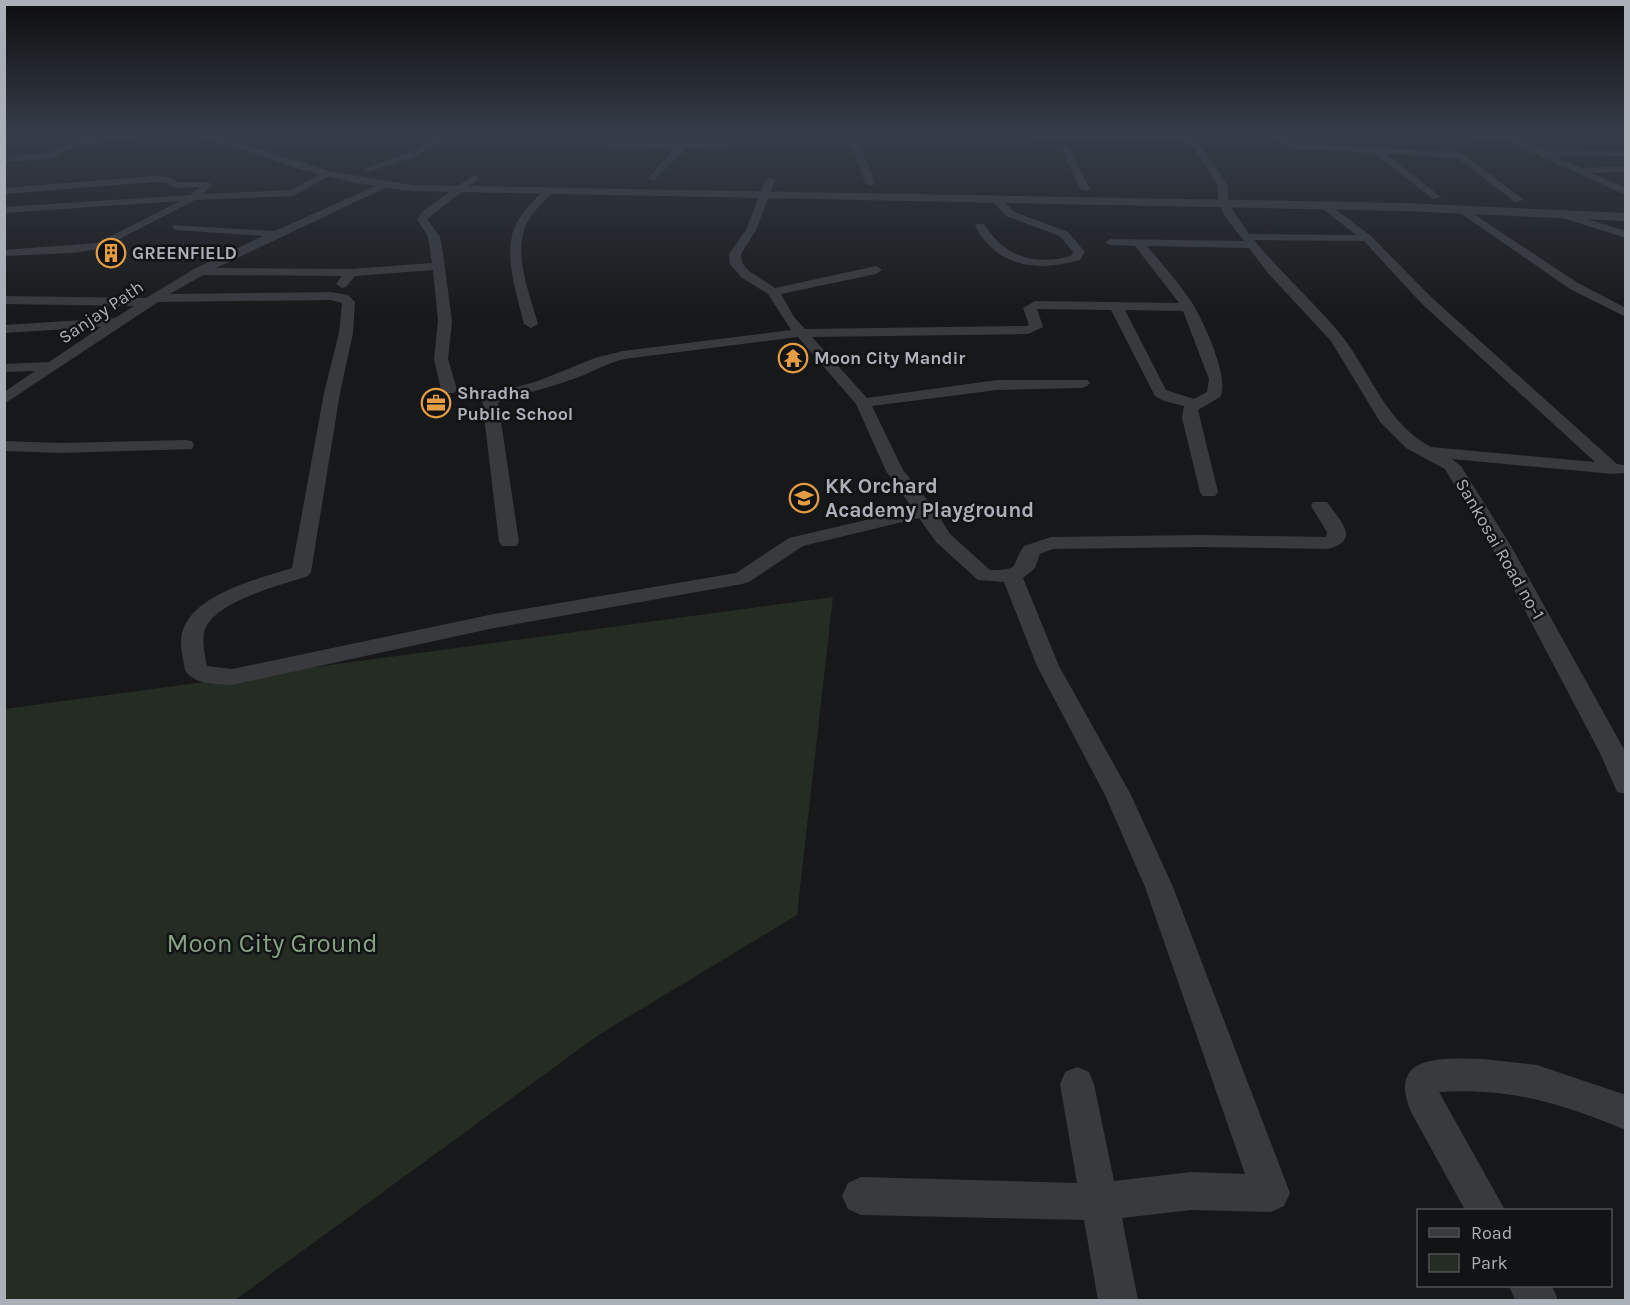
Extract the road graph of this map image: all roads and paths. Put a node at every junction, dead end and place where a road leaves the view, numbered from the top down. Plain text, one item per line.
1 (195, 195) edge
2 (246, 195) edge
3 (365, 195) edge
4 (452, 195) edge
5 (538, 195) edge
6 (764, 195) edge
7 (938, 195) edge
8 (1176, 195) edge
9 (1224, 195) edge
10 (1433, 195) edge
11 (1512, 195) edge
12 (193, 197) junction
13 (1436, 197) junction
14 (1224, 198) junction
15 (996, 199) junction
16 (1519, 200) junction
17 (1323, 205) junction
18 (1626, 205) edge
19 (4, 210) edge
20 (1463, 210) junction
21 (1564, 215) junction
22 (1626, 217) edge
23 (980, 226) dead end
24 (177, 227) dead end
25 (273, 233) junction
26 (1626, 235) edge
27 (1367, 238) junction
28 (1249, 241) junction
29 (1111, 242) dead end
30 (1139, 243) junction
31 (4, 253) edge
32 (437, 266) junction
33 (876, 270) dead end
34 (200, 271) junction
35 (293, 273) junction
36 (351, 273) junction
37 (773, 292) junction
38 (331, 296) junction
39 (266, 298) junction
40 (4, 300) edge
41 (151, 300) junction
42 (1116, 306) junction
43 (1188, 307) junction
44 (1626, 313) edge
45 (116, 322) junction
46 (531, 324) dead end
47 (4, 329) edge
48 (810, 333) junction
49 (54, 366) junction
50 (4, 368) edge
51 (1082, 383) dead end
52 (449, 390) dead end
53 (4, 399) edge
54 (866, 403) junction
55 (1195, 404) junction
56 (186, 445) dead end
57 (4, 446) edge
58 (1429, 452) junction
59 (1619, 470) edge
60 (1209, 492) dead end
61 (1320, 506) dead end
62 (926, 511) junction
63 (509, 542) dead end
64 (999, 576) junction
65 (1626, 785) edge
66 (1077, 1084) dead end
67 (1626, 1113) edge
68 (861, 1196) dead end
69 (1100, 1202) junction
70 (1485, 1209) edge
71 (1530, 1287) edge
72 (1118, 1300) edge
73 (1538, 1300) edge

1 - 12 street
2 - 12 street
3 - 25 street, Sanjay Path
4 - 32 street
5 - 46 street
6 - 37 street
7 - 15 street
8 - 14 street
9 - 14 street, Sankosai Road no-1
10 - 13 street
11 - 16 street
12 - 19 street
12 - 31 street
13 - 14 street
13 - 16 street
14 - 15 street
14 - 17 street
14 - 28 street, Sankosai Road no-1
15 - 23 street
16 - 18 street
17 - 20 street
17 - 27 street
20 - 21 street
20 - 44 street
21 - 22 street
21 - 26 street
24 - 25 street
25 - 34 street, Sanjay Path
27 - 28 street
27 - 59 street
28 - 30 street
28 - 58 street, Sankosai Road no-1
29 - 30 street
30 - 43 street
32 - 36 street
32 - 52 street
33 - 37 street
34 - 35 street
34 - 41 street, Sanjay Path
35 - 36 street
35 - 39 street
36 - 38 street
37 - 48 street
38 - 39 street
38 - 62 street
39 - 41 street
40 - 41 street
41 - 45 street, Sanjay Path
42 - 43 street
42 - 48 street
42 - 55 street
43 - 55 street
45 - 47 street
45 - 49 street, Sanjay Path
48 - 54 street
48 - 63 street
49 - 50 street
49 - 53 street, Sanjay Path
51 - 54 street
54 - 62 street
55 - 60 street
56 - 57 street
58 - 59 street
58 - 65 street, Sankosai Road no-1
61 - 64 street
62 - 64 street
64 - 69 street
66 - 69 street
67 - 70 street
68 - 69 street
69 - 72 street
71 - 73 street

